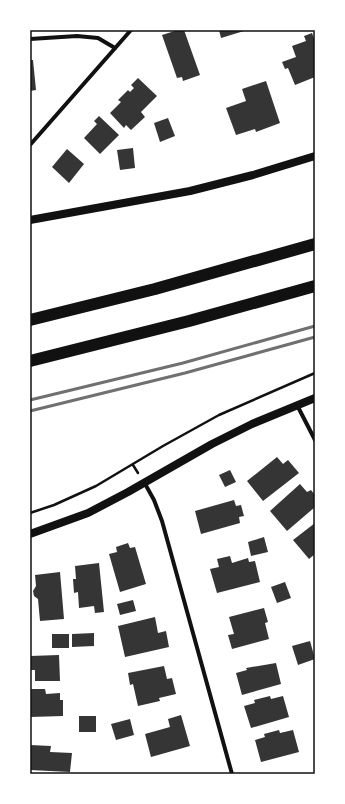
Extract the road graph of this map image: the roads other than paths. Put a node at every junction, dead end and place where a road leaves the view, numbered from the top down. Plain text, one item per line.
1 (131, 30) edge
2 (30, 39) edge
3 (115, 48) junction
4 (30, 145) edge
5 (315, 156) edge
6 (30, 220) edge
7 (315, 244) edge
8 (315, 286) edge
9 (30, 320) edge
10 (30, 361) edge
11 (315, 398) edge
12 (297, 405) junction
13 (315, 440) edge
14 (144, 482) junction
15 (30, 534) edge
16 (232, 774) edge

1 - 3 street
2 - 3 street
3 - 4 street
5 - 6 main road
7 - 9 highway
8 - 10 highway
11 - 12 main road
12 - 13 street
12 - 14 main road
14 - 15 main road
14 - 16 street

